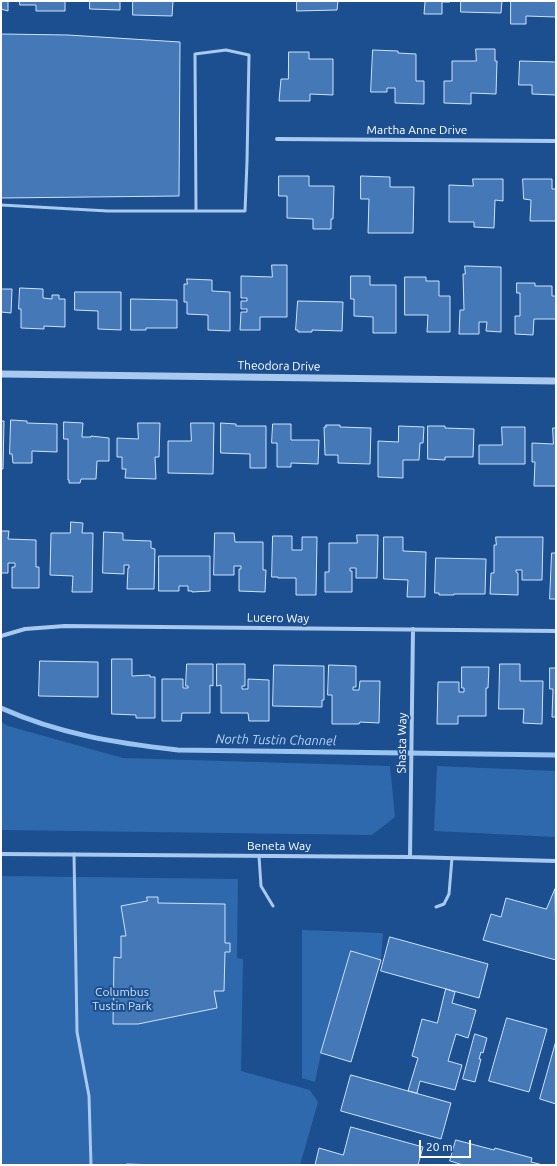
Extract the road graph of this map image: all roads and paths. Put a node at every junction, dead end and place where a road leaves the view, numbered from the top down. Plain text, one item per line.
1 (277, 139) dead end
2 (556, 141) edge
3 (1, 205) edge
4 (196, 211) junction
5 (1, 374) edge
6 (556, 381) edge
7 (413, 629) junction
8 (556, 631) edge
9 (1, 636) edge
10 (1, 854) edge
11 (74, 854) junction
12 (259, 856) junction
13 (410, 857) junction
14 (452, 858) junction
15 (556, 861) edge
16 (273, 906) dead end
17 (436, 907) dead end
18 (91, 1165) edge

1 - 2 street, Martha Anne Drive
3 - 4 lane
4 - 4 lane
5 - 6 street, Theodora Drive
7 - 8 street, Lucero Way
7 - 9 street, Lucero Way
7 - 13 street, Shasta Way
10 - 11 street, Beneta Way
11 - 12 street, Beneta Way
11 - 18 lane
12 - 13 street, Beneta Way
12 - 16 lane
13 - 14 street, Beneta Way
14 - 15 street, Beneta Way
14 - 17 lane

